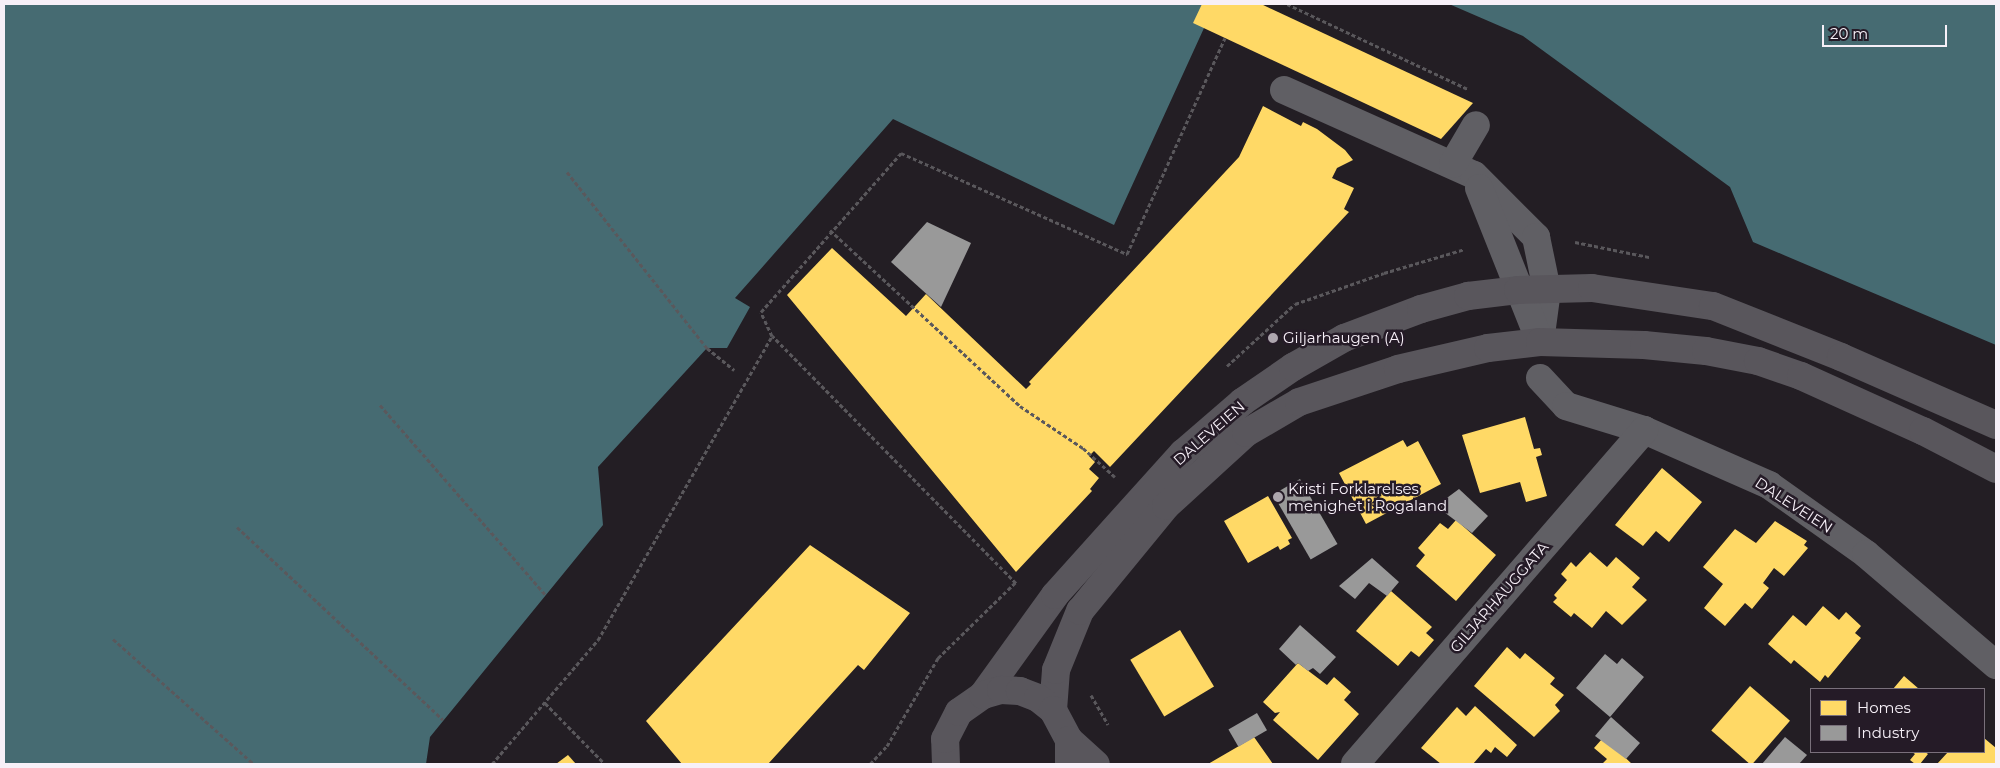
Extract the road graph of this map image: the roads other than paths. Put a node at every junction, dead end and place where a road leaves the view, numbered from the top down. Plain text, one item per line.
1 (1284, 90) dead end
2 (1476, 125) road end
3 (1464, 170) junction
4 (1518, 290) junction
5 (1548, 290) junction
6 (1540, 342) junction
7 (1540, 378) dead end
8 (1996, 425) edge
9 (1644, 430) junction
10 (1996, 469) edge
11 (1996, 665) edge
12 (983, 695) junction
13 (1053, 710) junction
14 (1069, 752) edge
15 (941, 761) edge
16 (1096, 764) edge
17 (1354, 764) edge

1 - 3 street
2 - 3 street
3 - 4 street
3 - 5 street
4 - 5 main road, DALEVEIEN
4 - 6 street
4 - 12 main road, DALEVEIEN
5 - 6 street
5 - 8 main road, DALEVEIEN
6 - 10 main road, DALEVEIEN
6 - 13 main road, DALEVEIEN
7 - 9 street, DALEVEIEN
9 - 11 street, DALEVEIEN
9 - 17 street, GILJARHAUGGATA
12 - 13 main road
12 - 15 main road
13 - 14 main road
14 - 16 main road

